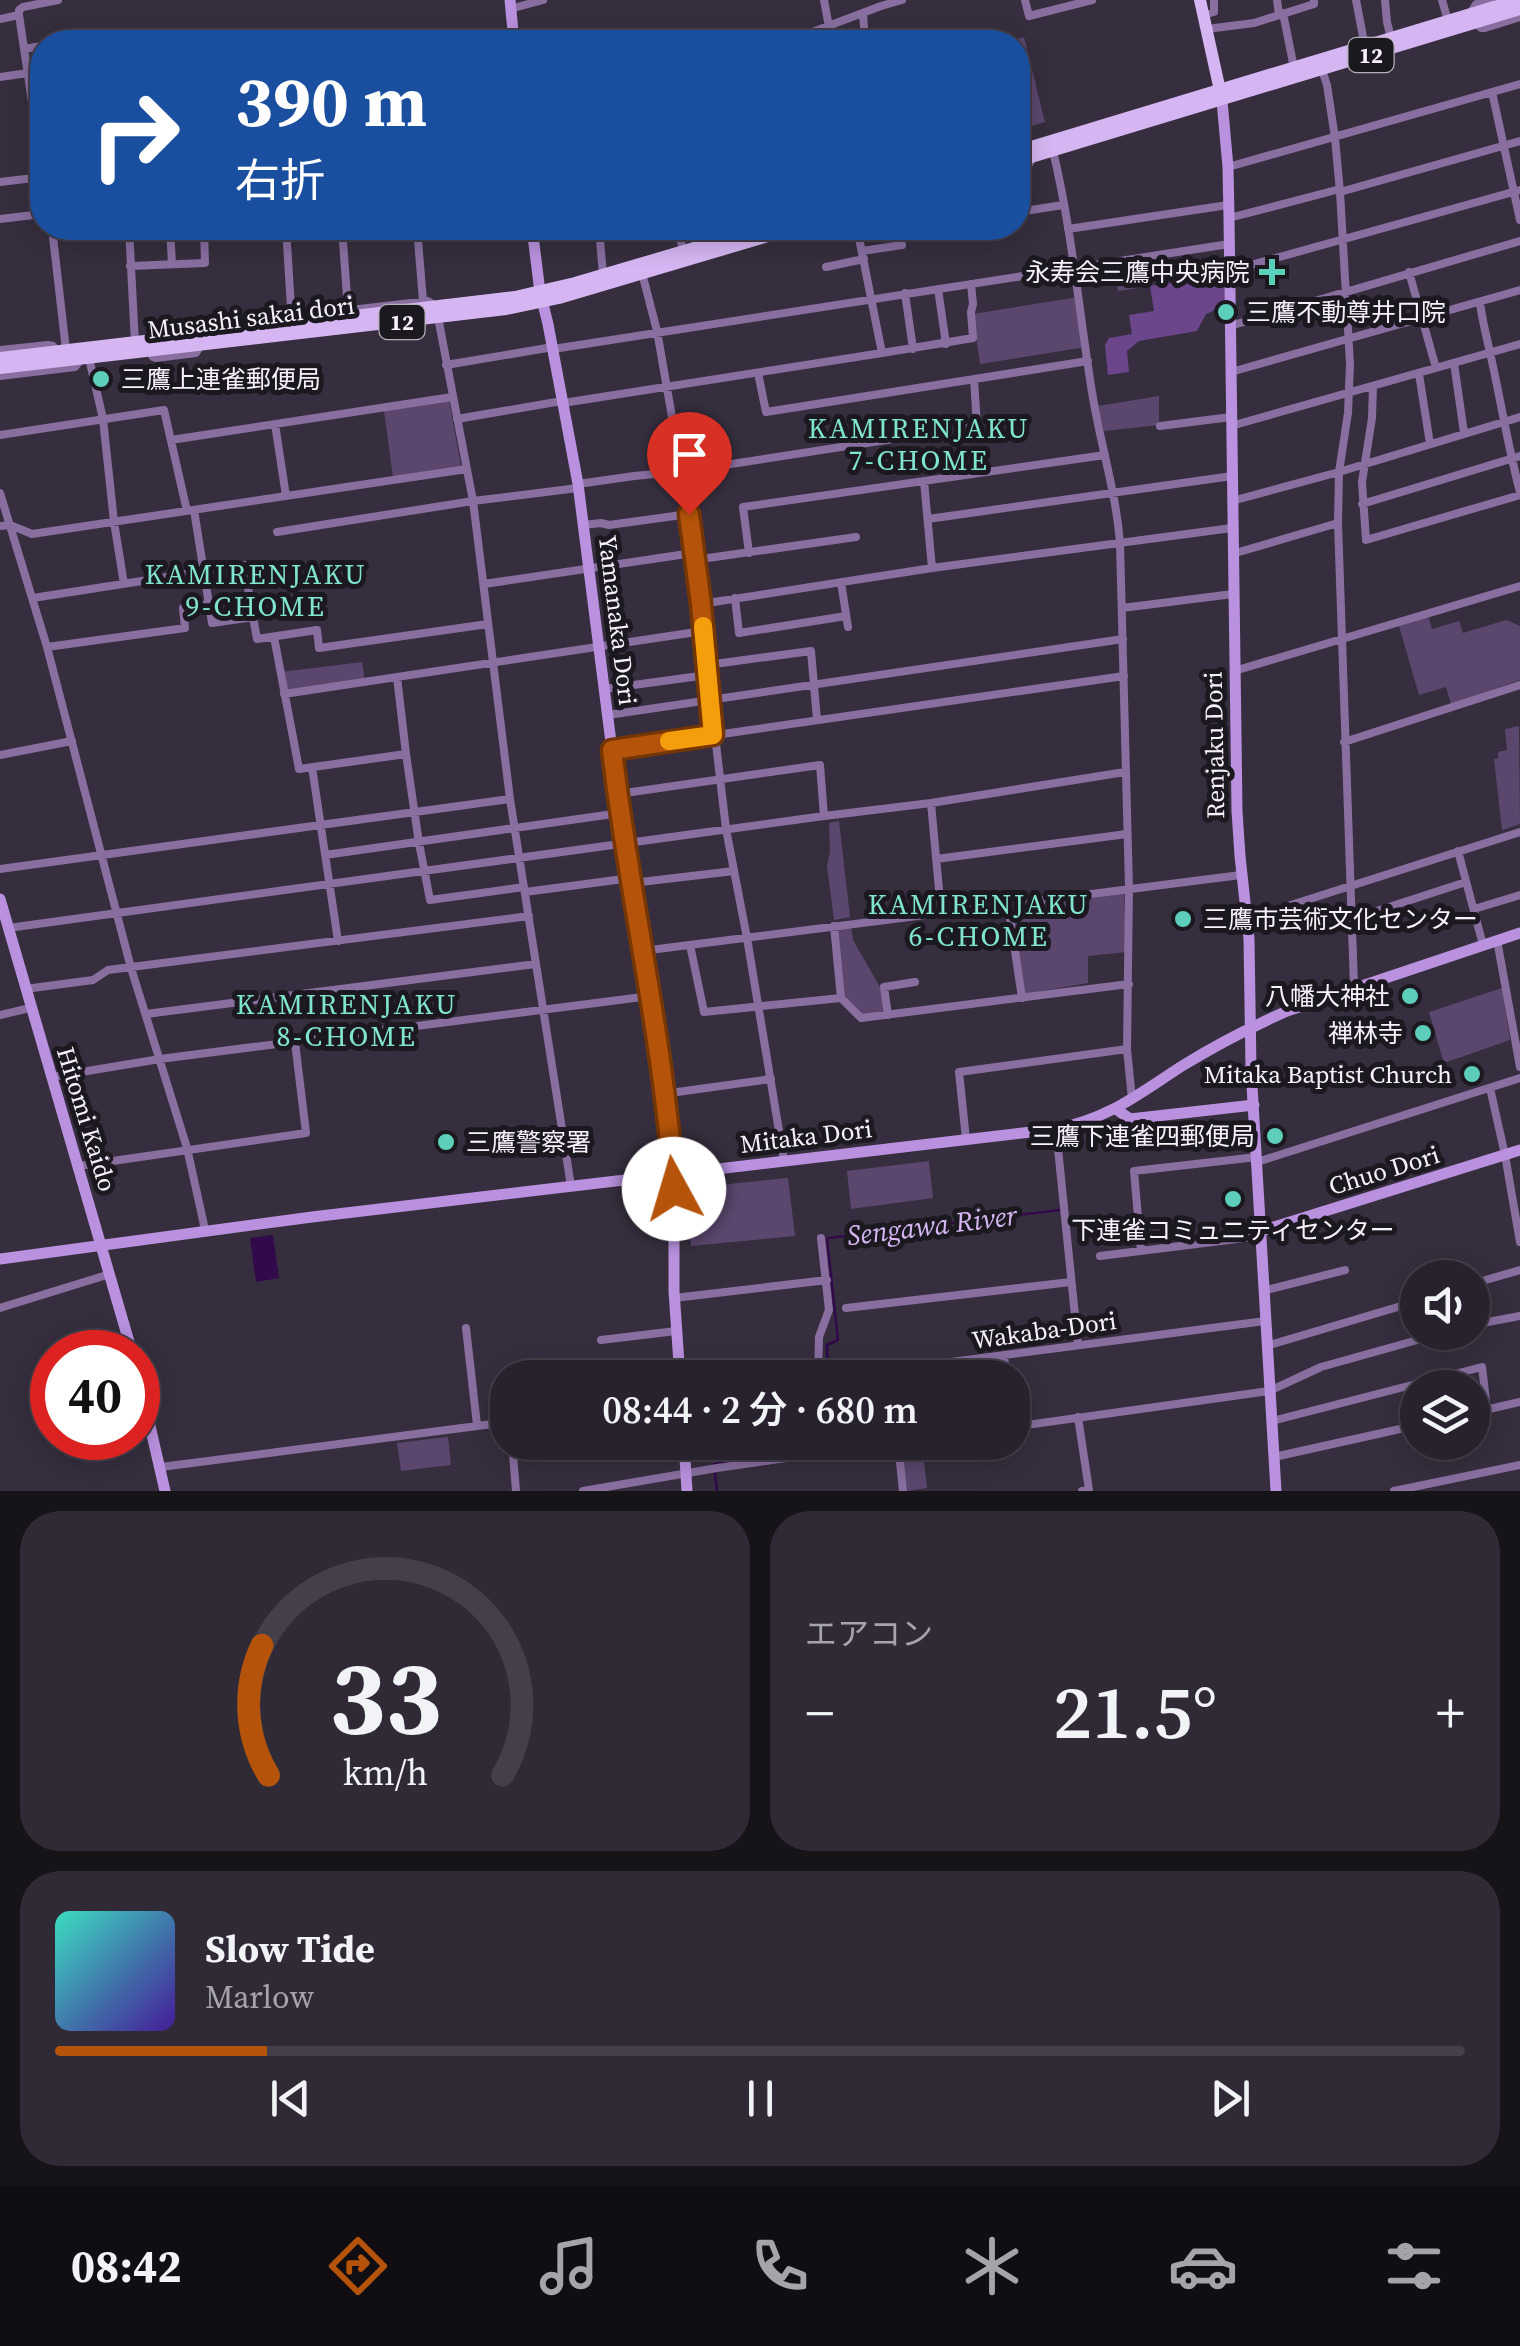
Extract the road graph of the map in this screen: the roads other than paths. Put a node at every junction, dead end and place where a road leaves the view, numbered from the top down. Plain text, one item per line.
1 (58, 0) edge
2 (544, 0) edge
3 (824, 0) edge
4 (902, 0) edge
5 (1024, 0) edge
6 (1092, 0) edge
7 (1200, 0) edge
8 (1214, 0) edge
9 (1277, 0) edge
10 (1314, 0) edge
11 (1356, 0) edge
12 (1385, 0) edge
13 (1442, 0) edge
14 (1490, 0) edge
15 (1517, 0) edge
16 (510, 5) edge
17 (1520, 9) edge
18 (863, 13) junction
19 (1281, 14) junction
20 (20, 15) junction
21 (1520, 17) edge
22 (1473, 18) junction
23 (0, 19) edge
24 (1448, 21) junction
25 (1205, 22) junction
26 (829, 27) junction
27 (513, 30) edge
28 (825, 30) edge
29 (864, 30) edge
30 (1392, 38) junction
31 (1365, 46) junction
32 (30, 48) edge
33 (24, 49) junction
34 (1294, 68) junction
35 (1322, 70) junction
36 (28, 73) junction
37 (0, 78) edge
38 (1520, 84) edge
39 (30, 87) edge
40 (1492, 92) junction
41 (1221, 96) junction
42 (1335, 138) junction
43 (1520, 140) edge
44 (1504, 145) junction
45 (1030, 148) edge
46 (1053, 151) junction
47 (1033, 157) junction
48 (1030, 158) edge
49 (1030, 162) edge
50 (1228, 167) junction
51 (30, 178) edge
52 (0, 182) edge
53 (1340, 190) junction
54 (1517, 190) edge
55 (1064, 205) junction
56 (1030, 210) edge
57 (1228, 211) junction
58 (30, 215) edge
59 (0, 219) edge
60 (1520, 220) edge
61 (1068, 229) junction
62 (1344, 239) junction
63 (53, 240) edge
64 (129, 240) edge
65 (171, 240) edge
66 (204, 240) edge
67 (287, 240) edge
68 (343, 240) edge
69 (419, 240) edge
70 (534, 240) edge
71 (600, 240) edge
72 (681, 240) edge
73 (722, 240) edge
74 (726, 240) edge
75 (860, 240) edge
76 (901, 240) edge
77 (1520, 241) edge
78 (715, 242) junction
79 (1228, 244) junction
80 (683, 251) junction
81 (863, 255) junction
82 (172, 264) junction
83 (130, 266) junction
84 (826, 267) dead end
85 (1075, 268) junction
86 (1229, 271) junction
87 (1409, 272) junction
88 (642, 273) junction
89 (603, 275) junction
90 (971, 284) junction
91 (938, 289) junction
92 (1520, 290) edge
93 (1348, 291) junction
94 (905, 293) junction
95 (542, 297) junction
96 (873, 299) junction
97 (1480, 302) junction
98 (432, 309) junction
99 (348, 310) junction
100 (1422, 318) junction
101 (334, 320) junction
102 (1230, 326) junction
103 (292, 329) junction
104 (238, 331) junction
105 (656, 331) junction
106 (262, 338) junction
107 (1349, 339) junction
108 (946, 344) junction
109 (1520, 344) edge
110 (553, 348) junction
111 (140, 349) junction
112 (913, 349) junction
113 (0, 350) edge
114 (61, 351) junction
115 (1490, 353) junction
116 (882, 354) junction
117 (0, 358) edge
118 (85, 358) junction
119 (1088, 361) junction
120 (1454, 362) junction
121 (446, 364) junction
122 (1436, 368) junction
123 (0, 372) edge
124 (1230, 372) junction
125 (758, 373) junction
126 (1419, 374) junction
127 (974, 379) junction
128 (1373, 386) junction
129 (666, 388) junction
130 (1349, 392) junction
131 (452, 397) junction
132 (563, 402) junction
133 (1520, 417) edge
134 (103, 419) junction
135 (457, 419) junction
136 (1502, 421) junction
137 (1231, 422) junction
138 (275, 424) junction
139 (1160, 426) dead end
140 (1464, 433) junction
141 (0, 435) edge
142 (170, 440) junction
143 (1430, 444) junction
144 (1104, 454) junction
145 (1516, 457) edge
146 (1366, 464) junction
147 (466, 469) junction
148 (682, 471) junction
149 (1339, 472) junction
150 (1232, 476) junction
151 (924, 481) junction
152 (578, 487) junction
153 (1113, 492) junction
154 (0, 493) edge
155 (1520, 493) edge
156 (286, 496) junction
157 (474, 501) junction
158 (1232, 501) junction
159 (1362, 504) junction
160 (190, 510) junction
161 (689, 514) junction
162 (928, 519) junction
163 (114, 522) junction
164 (1338, 523) junction
165 (583, 526) junction
166 (9, 527) edge
167 (1232, 528) junction
168 (277, 532) dead end
169 (856, 537) dead end
170 (1120, 543) junction
171 (749, 552) junction
172 (1232, 554) junction
173 (694, 556) junction
174 (589, 568) junction
175 (932, 568) junction
176 (204, 572) junction
177 (840, 582) junction
178 (124, 584) junction
179 (484, 584) junction
180 (1520, 586) edge
181 (1233, 594) junction
182 (33, 598) junction
183 (735, 598) junction
184 (209, 604) junction
185 (701, 604) junction
186 (1122, 608) junction
187 (846, 616) junction
188 (253, 617) junction
189 (488, 624) junction
190 (848, 627) dead end
191 (703, 630) junction
192 (274, 636) junction
193 (1123, 639) junction
194 (1342, 639) junction
195 (46, 647) junction
196 (600, 647) junction
197 (494, 663) junction
198 (707, 670) junction
199 (1234, 671) junction
200 (1124, 676) junction
201 (397, 678) junction
202 (816, 684) junction
203 (1520, 684) edge
204 (604, 689) junction
205 (284, 694) junction
206 (710, 700) junction
207 (608, 715) junction
208 (817, 720) junction
209 (713, 735) junction
210 (72, 741) junction
211 (1344, 742) junction
212 (612, 750) junction
213 (406, 754) junction
214 (0, 755) edge
215 (312, 767) junction
216 (1125, 772) junction
217 (718, 780) junction
218 (618, 794) junction
219 (510, 799) junction
220 (931, 803) junction
221 (414, 812) junction
222 (620, 813) junction
223 (824, 816) junction
224 (320, 825) junction
225 (514, 829) junction
226 (726, 830) junction
227 (1520, 832) edge
228 (1127, 834) junction
229 (419, 843) junction
230 (624, 844) junction
231 (1458, 851) junction
232 (102, 855) junction
233 (325, 855) junction
234 (519, 858) junction
235 (936, 859) junction
236 (0, 870) edge
237 (734, 871) junction
238 (424, 872) junction
239 (1242, 875) junction
240 (631, 881) junction
241 (1466, 882) junction
242 (329, 885) junction
243 (1350, 886) junction
244 (1128, 888) junction
245 (524, 890) junction
246 (1520, 896) edge
247 (1, 904) edge
248 (1008, 904) junction
249 (1474, 910) junction
250 (941, 912) junction
251 (118, 914) junction
252 (528, 916) junction
253 (1247, 919) junction
254 (1352, 919) junction
255 (834, 926) junction
256 (8, 928) junction
257 (1520, 933) edge
258 (748, 938) junction
259 (1496, 940) junction
260 (338, 942) junction
261 (1483, 944) junction
262 (690, 946) junction
263 (642, 951) junction
264 (536, 964) junction
265 (132, 968) junction
266 (915, 982) dead end
267 (1128, 984) junction
268 (1354, 986) junction
269 (24, 989) junction
270 (650, 996) junction
271 (840, 998) junction
272 (1022, 998) junction
273 (30, 1008) junction
274 (760, 1008) junction
275 (1520, 1008) edge
276 (543, 1010) junction
277 (1509, 1011) junction
278 (146, 1014) junction
279 (0, 1015) edge
280 (888, 1016) junction
281 (1250, 1027) junction
282 (294, 1042) junction
283 (1127, 1049) junction
284 (160, 1059) junction
285 (1520, 1066) edge
286 (51, 1077) junction
287 (1520, 1078) edge
288 (771, 1079) junction
289 (1490, 1088) junction
290 (663, 1094) junction
291 (1132, 1099) junction
292 (1254, 1105) junction
293 (1116, 1109) junction
294 (1056, 1129) junction
295 (966, 1139) junction
296 (186, 1148) junction
297 (1520, 1150) edge
298 (1506, 1155) junction
299 (1257, 1160) junction
300 (784, 1161) junction
301 (78, 1166) junction
302 (673, 1174) junction
303 (571, 1186) junction
304 (1518, 1214) edge
305 (203, 1231) junction
306 (1261, 1233) junction
307 (822, 1238) dead end
308 (1520, 1242) edge
309 (102, 1245) junction
310 (1141, 1251) junction
311 (1100, 1256) dead end
312 (0, 1259) edge
313 (1346, 1270) dead end
314 (1520, 1270) edge
315 (110, 1274) junction
316 (1490, 1279) edge
317 (826, 1280) junction
318 (1071, 1282) junction
319 (1264, 1292) junction
320 (674, 1298) junction
321 (1400, 1305) edge
322 (0, 1308) edge
323 (846, 1308) dead end
324 (1520, 1316) edge
325 (1265, 1321) junction
326 (1490, 1322) edge
327 (466, 1328) dead end
328 (126, 1330) edge
329 (676, 1331) junction
330 (601, 1340) dead end
331 (1078, 1345) junction
332 (1400, 1345) edge
333 (1266, 1346) junction
334 (1004, 1356) junction
335 (678, 1360) edge
336 (818, 1360) edge
337 (971, 1360) edge
338 (1004, 1360) edge
339 (1400, 1388) edge
340 (1270, 1391) junction
341 (1520, 1402) edge
342 (1490, 1409) edge
343 (1078, 1417) junction
344 (1272, 1421) junction
345 (490, 1424) edge
346 (1030, 1424) edge
347 (478, 1425) junction
348 (1400, 1429) edge
349 (1274, 1458) junction
350 (159, 1460) edge
351 (513, 1460) edge
352 (685, 1460) edge
353 (774, 1460) edge
354 (900, 1460) edge
355 (1520, 1465) edge
356 (161, 1467) junction
357 (686, 1473) junction
358 (165, 1491) edge
359 (516, 1491) edge
360 (583, 1491) edge
361 (687, 1491) edge
362 (903, 1491) edge
363 (1082, 1491) edge
364 (1276, 1491) edge
365 (1394, 1491) edge

1 - 20 street
2 - 16 street
3 - 26 street
4 - 18 street
5 - 6 street
7 - 25 main road, Renjaku Dori
8 - 25 street
9 - 19 street
10 - 19 street
11 - 31 street
12 - 30 street
13 - 24 street
14 - 22 street
15 - 22 main road, 12
16 - 27 main road
17 - 22 main road, 12
18 - 26 street
18 - 29 street
19 - 25 street
19 - 34 street
20 - 23 street
20 - 33 street
21 - 22 street
22 - 24 main road, 12
22 - 35 main road, 12
24 - 30 main road, 12
25 - 41 main road, Renjaku Dori
26 - 28 street
30 - 31 main road, 12
31 - 34 main road, 12
32 - 33 street
33 - 36 street
34 - 41 main road, 12
35 - 41 main road, 12
35 - 42 street
36 - 37 street
36 - 39 street
38 - 40 street
40 - 42 street
40 - 44 street
41 - 45 main road, 12
41 - 46 main road, 12
41 - 50 main road, Renjaku Dori
42 - 50 street
42 - 53 street
43 - 44 street
44 - 53 street
44 - 54 street
46 - 47 main road, 12
46 - 55 street
47 - 48 main road, 12
47 - 49 street
50 - 57 main road, Renjaku Dori
51 - 52 street
53 - 57 street
53 - 62 street
54 - 60 street
54 - 62 street
55 - 56 street
55 - 61 street
57 - 61 street
57 - 79 main road, Renjaku Dori
58 - 59 street
61 - 85 street
62 - 86 street
62 - 93 street
63 - 114 street
64 - 83 street
65 - 82 street
66 - 82 street
67 - 103 street
68 - 99 street
69 - 98 street
70 - 95 main road, Yamanaka Dori
71 - 89 street
72 - 80 street
73 - 78 main road, Musashi sakai dori / 12
74 - 78 main road, Musashi sakai dori / 12
75 - 81 street
76 - 81 street
77 - 87 street
78 - 80 main road, Musashi sakai dori / 12
78 - 88 main road, Musashi sakai dori / 12
79 - 85 street
79 - 86 main road, Renjaku Dori
80 - 89 main road, Musashi sakai dori / 12
81 - 84 street
81 - 96 street
82 - 83 street
83 - 111 street
85 - 90 street
85 - 119 street
86 - 102 main road, Renjaku Dori
87 - 93 street
87 - 100 street
88 - 95 main road, Musashi sakai dori / 12
88 - 105 street
89 - 95 main road, Musashi sakai dori / 12
90 - 91 street
90 - 108 street
91 - 94 street
91 - 108 street
92 - 97 street
93 - 102 street
93 - 107 street
94 - 96 street
94 - 112 street
95 - 98 main road, Musashi sakai dori / 12
95 - 110 main road, Yamanaka Dori
96 - 105 street
96 - 116 street
97 - 100 street
97 - 115 street
98 - 99 street
98 - 101 main road, Musashi sakai dori / 12
98 - 103 main road, Musashi sakai dori / 12
98 - 121 street
99 - 101 street
100 - 107 street
100 - 122 street
101 - 103 main road, Musashi sakai dori / 12
102 - 124 main road, Renjaku Dori
103 - 104 main road, Musashi sakai dori / 12
103 - 106 main road, Musashi sakai dori / 12
104 - 106 main road
104 - 111 main road, Musashi sakai dori / 12
105 - 110 street
105 - 129 street
106 - 111 main road, Musashi sakai dori / 12
107 - 124 street
107 - 130 street
108 - 112 street
109 - 115 street
110 - 121 street
110 - 132 main road, Yamanaka Dori
111 - 114 main road, Musashi sakai dori / 12
111 - 118 main road, Musashi sakai dori / 12
112 - 116 street
113 - 114 street
114 - 117 main road, Musashi sakai dori / 12
115 - 120 street
115 - 136 street
116 - 125 street
118 - 123 main road, Musashi sakai dori / 12
118 - 134 street
119 - 127 street
119 - 144 street
120 - 122 street
120 - 140 street
121 - 131 street
122 - 126 street
124 - 137 main road, Renjaku Dori
125 - 127 street
125 - 129 street
126 - 128 street
126 - 143 street
127 - 148 street
128 - 130 street
128 - 146 street
129 - 132 street
129 - 148 street
130 - 137 street
130 - 149 street
131 - 135 street
131 - 138 street
132 - 135 street
132 - 152 main road, Yamanaka Dori
133 - 136 street
134 - 141 street
134 - 142 street
134 - 163 street
135 - 147 street
136 - 140 street
136 - 145 street
137 - 139 street
137 - 150 main road, Renjaku Dori
138 - 142 street
138 - 156 street
140 - 143 street
142 - 160 street
143 - 146 street
144 - 151 street
144 - 153 street
145 - 155 street
145 - 159 street
146 - 149 street
146 - 159 street
147 - 156 street
147 - 157 street
148 - 152 street
148 - 161 street
149 - 158 street
149 - 164 street
150 - 153 street
150 - 158 main road, Renjaku Dori
151 - 162 street
151 - 171 street
152 - 157 street
152 - 165 main road, Yamanaka Dori
153 - 162 street
153 - 170 street
154 - 166 street
155 - 159 street
156 - 160 street
157 - 168 street
157 - 179 street
158 - 167 main road, Renjaku Dori
160 - 163 street
160 - 176 street
161 - 165 street
161 - 173 street
162 - 175 street
163 - 166 street
163 - 178 street
164 - 172 street
164 - 194 street
165 - 174 main road, Yamanaka Dori
166 - 182 street
167 - 170 street
167 - 172 main road, Renjaku Dori
169 - 171 street
170 - 175 street
170 - 186 street
171 - 173 street
172 - 181 main road, Renjaku Dori
173 - 174 street
173 - 185 street
174 - 179 street
174 - 196 main road, Yamanaka Dori
175 - 177 street
176 - 178 street
176 - 184 street
176 - 188 street
177 - 183 street
177 - 187 street
178 - 182 street
179 - 189 street
180 - 194 street
181 - 186 street
181 - 199 main road, Renjaku Dori
182 - 195 street
183 - 185 street
183 - 187 street
184 - 188 street
184 - 195 street
185 - 191 street
186 - 193 street
187 - 190 street
188 - 192 street
189 - 192 street
189 - 197 street
191 - 196 street
191 - 198 street
192 - 205 street
193 - 200 street
193 - 202 street
194 - 199 street
194 - 211 street
195 - 210 street
196 - 197 street
196 - 204 main road, Yamanaka Dori
197 - 201 street
197 - 219 street
198 - 202 street
198 - 204 street
198 - 206 street
199 - 239 main road, Renjaku Dori
200 - 208 street
200 - 216 street
201 - 205 street
201 - 213 street
202 - 206 street
202 - 208 street
203 - 211 street
204 - 207 main road, Yamanaka Dori
205 - 215 street
206 - 207 street
206 - 209 street
207 - 212 main road, Yamanaka Dori
208 - 209 street
209 - 212 street
209 - 217 street
210 - 214 street
210 - 232 street
211 - 243 street
212 - 218 main road, Yamanaka Dori
213 - 215 street
213 - 221 street
215 - 224 street
216 - 220 street
216 - 228 street
217 - 218 street
217 - 223 street
217 - 226 street
218 - 222 main road, Yamanaka Dori
219 - 221 street
219 - 225 street
220 - 223 street
220 - 235 street
221 - 224 street
221 - 229 street
222 - 225 street
222 - 230 main road, Yamanaka Dori
223 - 226 street
224 - 232 street
224 - 233 street
225 - 229 street
225 - 234 street
226 - 230 street
226 - 237 street
227 - 231 street
228 - 235 street
228 - 244 street
229 - 233 street
229 - 238 street
230 - 234 street
230 - 240 main road, Yamanaka Dori
231 - 241 street
231 - 243 street
232 - 236 street
232 - 251 street
233 - 242 street
234 - 238 street
234 - 245 street
235 - 250 street
237 - 240 street
237 - 258 street
238 - 242 street
238 - 245 street
239 - 244 street
239 - 253 main road, Renjaku Dori
240 - 245 street
240 - 263 main road, Yamanaka Dori
241 - 249 street
241 - 254 street
242 - 251 street
242 - 260 street
243 - 253 street
243 - 254 street
244 - 248 street
244 - 267 street
245 - 252 street
246 - 249 street
247 - 256 main road, Hitomi Kaido
248 - 250 street
248 - 272 street
249 - 261 street
250 - 255 street
251 - 256 street
251 - 265 street
252 - 260 street
252 - 264 street
253 - 281 main road, Renjaku Dori
254 - 268 street
255 - 258 street
255 - 271 street
256 - 269 main road, Hitomi Kaido
257 - 259 main road, Mitaka Dori
258 - 262 street
258 - 274 street
259 - 261 main road, Mitaka Dori
259 - 277 street
260 - 265 street
261 - 268 main road, Mitaka Dori
262 - 263 street
262 - 274 street
263 - 270 main road, Yamanaka Dori
264 - 276 street
264 - 278 street
265 - 269 street
265 - 278 street
266 - 280 street
267 - 272 street
267 - 283 street
268 - 281 main road, Mitaka Dori
269 - 273 main road, Hitomi Kaido
270 - 276 street
270 - 290 main road, Yamanaka Dori
271 - 274 street
271 - 280 street
272 - 280 street
273 - 279 street
273 - 286 main road, Hitomi Kaido
274 - 288 street
275 - 277 street
276 - 282 street
276 - 303 street
277 - 285 street
278 - 284 street
281 - 291 main road, Mitaka Dori
281 - 292 main road, Renjaku Dori
282 - 284 street
282 - 296 street
283 - 291 street
283 - 295 street
284 - 286 street
284 - 296 street
286 - 301 main road, Hitomi Kaido
287 - 289 street
288 - 290 street
288 - 300 street
289 - 298 street
289 - 299 street
290 - 302 main road, Yamanaka Dori
291 - 293 main road, Mitaka Dori
292 - 293 main road
292 - 299 main road, Renjaku Dori
293 - 294 main road, Mitaka Dori
294 - 295 main road, Mitaka Dori
294 - 318 street
295 - 300 main road, Mitaka Dori
296 - 301 street
296 - 305 street
297 - 298 main road, Chuo Dori
298 - 304 street
298 - 306 main road, Chuo Dori
299 - 306 main road, Renjaku Dori
299 - 310 street
300 - 302 main road, Mitaka Dori
301 - 309 main road, Hitomi Kaido
302 - 303 main road, Mitaka Dori
302 - 320 main road, Yamanaka Dori
303 - 305 main road, Mitaka Dori
304 - 308 street
305 - 309 main road, Mitaka Dori
306 - 310 street
306 - 319 main road, Renjaku Dori
307 - 317 street
309 - 312 main road, Mitaka Dori
309 - 315 main road, Hitomi Kaido
310 - 311 street
313 - 319 street
314 - 316 street
315 - 322 street
315 - 328 main road, Hitomi Kaido
317 - 320 street
317 - 336 street
318 - 323 street
318 - 331 street
319 - 325 main road, Renjaku Dori
320 - 329 main road, Yamanaka Dori
321 - 333 street
324 - 326 street
325 - 331 street, Wakaba-Dori
325 - 333 main road, Renjaku Dori
327 - 347 street
329 - 330 street
329 - 335 main road, Yamanaka Dori
331 - 334 street, Wakaba-Dori
332 - 340 street
333 - 340 main road, Renjaku Dori
334 - 337 street, Wakaba-Dori
334 - 338 street
339 - 344 street
340 - 343 street
340 - 344 main road, Renjaku Dori
341 - 342 street
343 - 346 street
343 - 363 street
344 - 349 main road, Renjaku Dori
345 - 347 street
347 - 356 street
348 - 349 street
349 - 364 main road, Renjaku Dori
350 - 356 main road
351 - 359 street
352 - 357 main road
353 - 357 street
354 - 362 street
355 - 365 street
356 - 358 main road
357 - 360 street
357 - 361 main road

